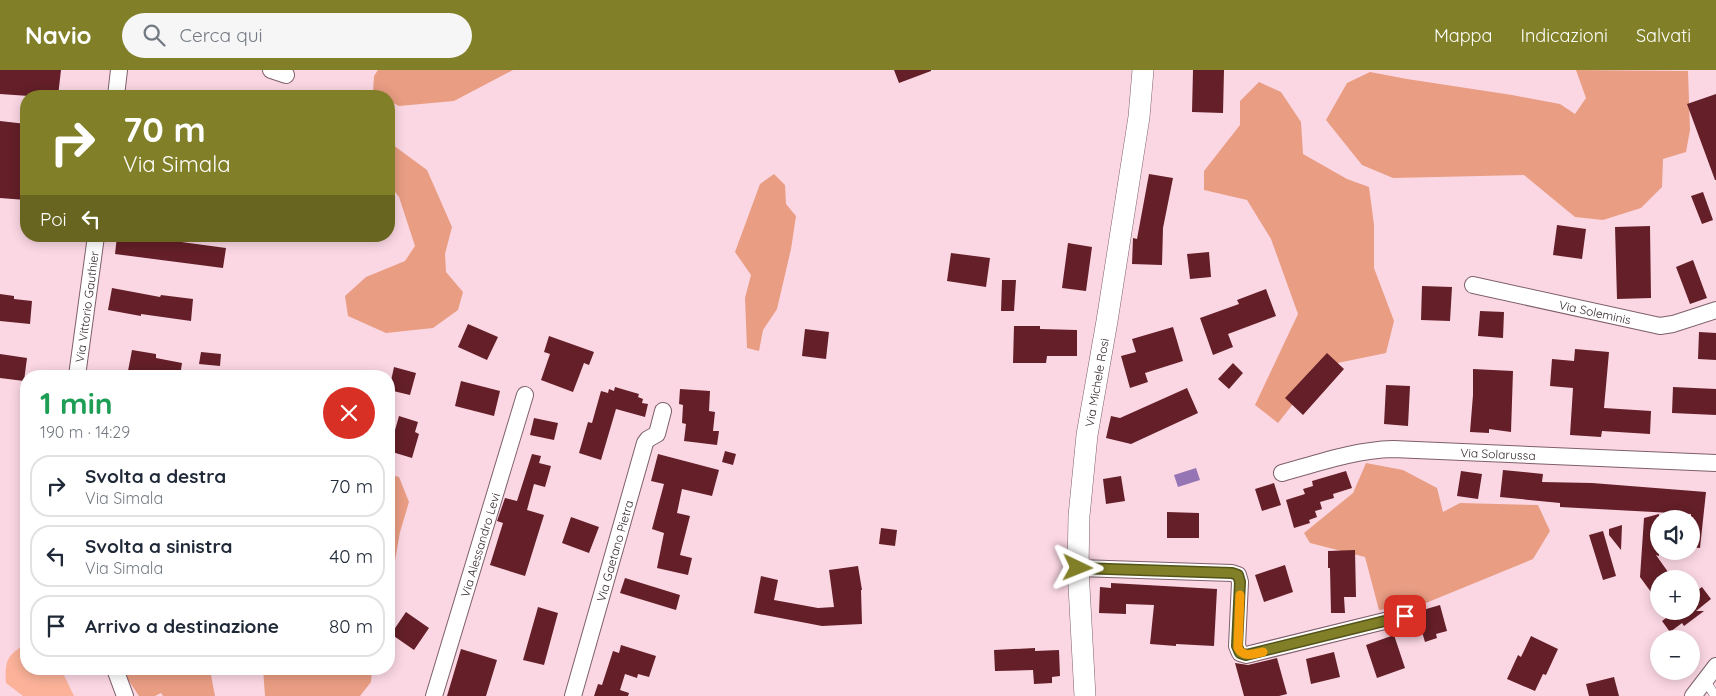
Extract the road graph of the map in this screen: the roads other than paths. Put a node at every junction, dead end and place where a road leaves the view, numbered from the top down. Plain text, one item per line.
1 (119, 70) edge
2 (1143, 70) edge
3 (117, 90) edge
4 (95, 242) edge
5 (1474, 285) dead end
6 (1716, 310) edge
7 (78, 370) edge
8 (524, 395) dead end
9 (662, 411) dead end
10 (1716, 463) edge
11 (1282, 473) dead end
12 (1078, 568) junction
13 (1405, 616) dead end
14 (1716, 666) edge
15 (117, 675) edge
16 (1705, 680) junction
17 (125, 696) edge
18 (434, 696) edge
19 (573, 696) edge
20 (1085, 696) edge
21 (1693, 696) edge
22 (1715, 696) edge

1 - 3 street
2 - 12 street, Via Michele Rosi
4 - 7 street, Via Vittorio Gauthier
5 - 6 street, Via Soleminis
8 - 18 street, Via Alessandro Levi
9 - 19 street, Via Gaetano Pietra
10 - 11 street, Via Solarussa
12 - 13 street
12 - 20 street, Via Michele Rosi
14 - 16 street
15 - 17 street
16 - 21 street
16 - 22 lane

